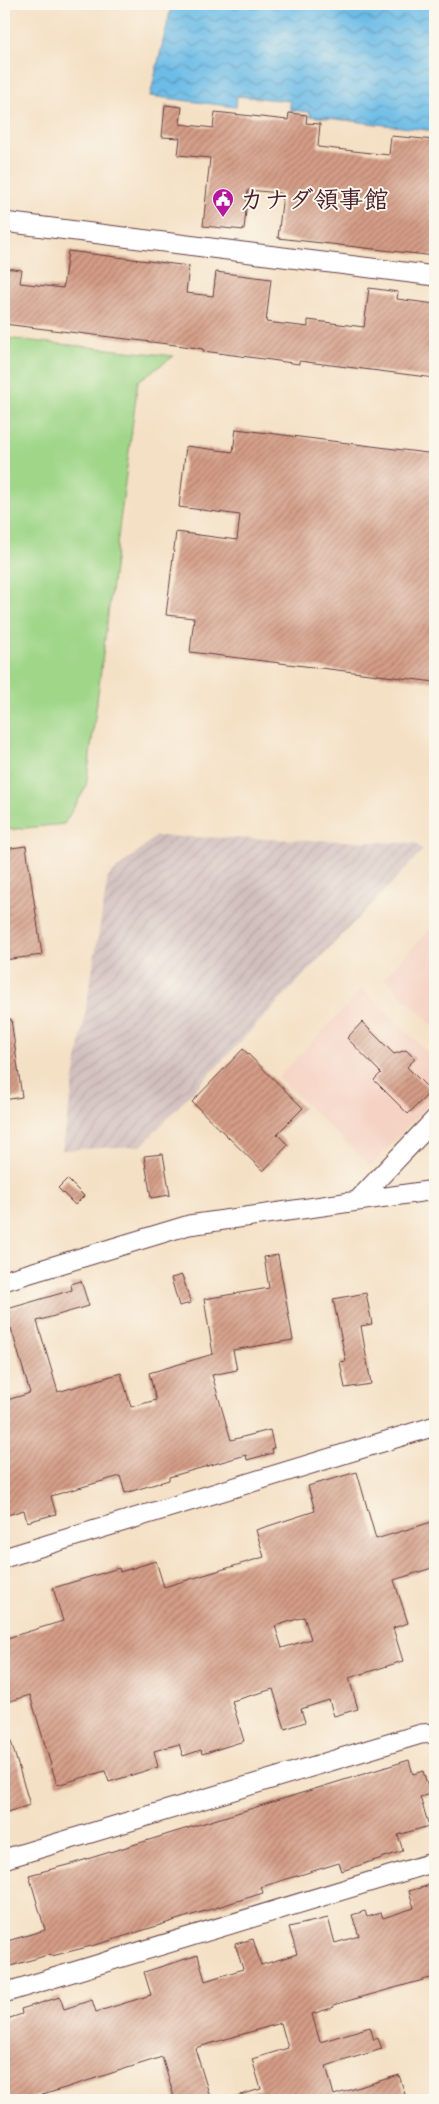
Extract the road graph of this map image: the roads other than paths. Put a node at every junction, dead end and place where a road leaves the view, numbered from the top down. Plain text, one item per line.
1 (4, 222) edge
2 (435, 276) edge
3 (435, 1118) edge
4 (435, 1190) edge
5 (357, 1201) junction
6 (4, 1281) edge
7 (435, 1426) edge
8 (4, 1558) edge
9 (435, 1733) edge
10 (4, 1858) edge
11 (435, 1862) edge
12 (4, 1993) edge

1 - 2 street
3 - 5 street
4 - 5 street
5 - 6 street
7 - 8 street
9 - 10 street
11 - 12 street

